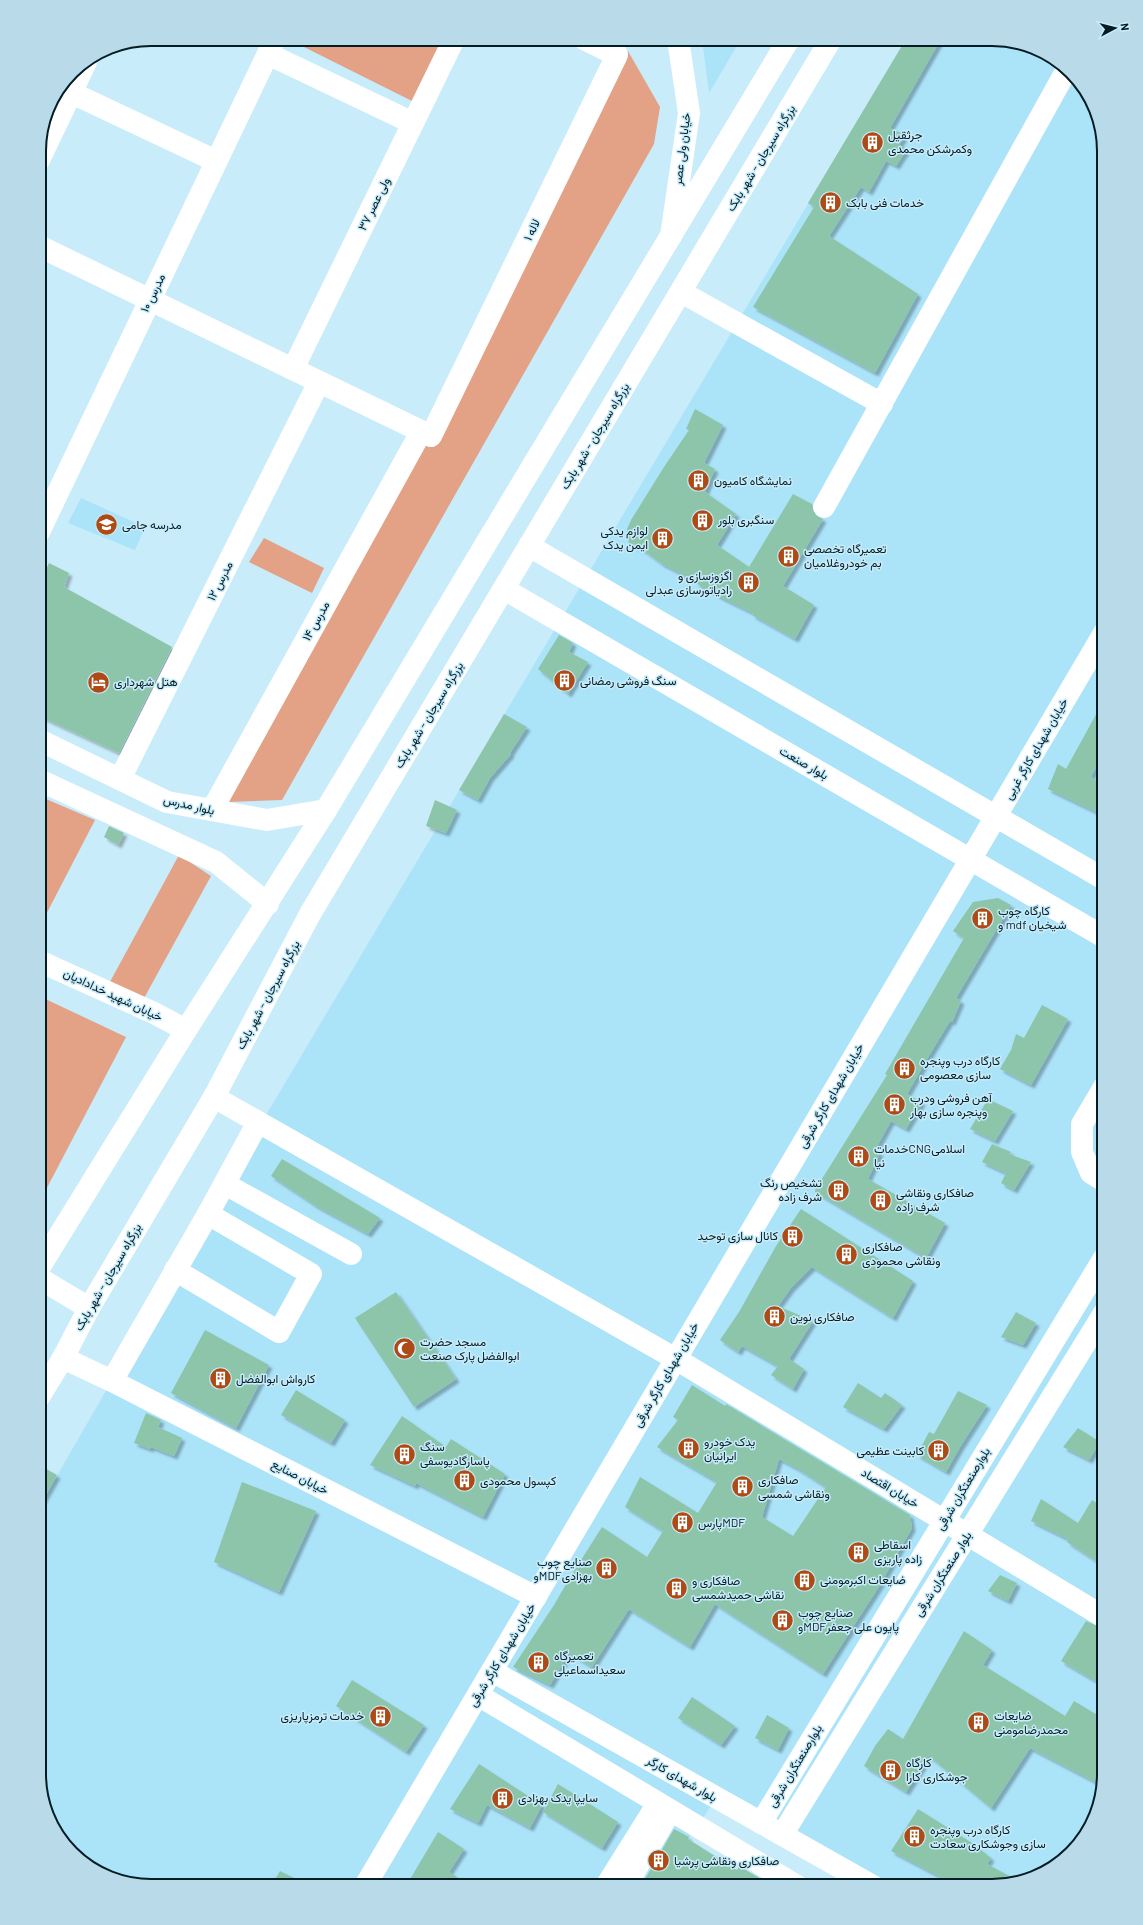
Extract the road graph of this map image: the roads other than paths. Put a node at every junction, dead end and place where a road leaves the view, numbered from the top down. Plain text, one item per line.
1 (271, 46) edge
2 (451, 46) edge
3 (598, 46) edge
4 (679, 46) edge
5 (785, 46) edge
6 (827, 46) edge
7 (81, 73) edge
8 (1064, 75) edge
9 (72, 93) junction
10 (413, 123) junction
11 (46, 146) edge
12 (216, 161) junction
13 (671, 236) junction
14 (46, 249) edge
15 (681, 292) junction
16 (150, 299) junction
17 (293, 369) junction
18 (319, 382) junction
19 (882, 404) junction
20 (426, 434) junction
21 (824, 507) dead end
22 (46, 517) edge
23 (529, 546) junction
24 (504, 589) junction
25 (1097, 645) edge
26 (46, 743) edge
27 (120, 779) junction
28 (46, 783) edge
29 (167, 802) junction
30 (212, 810) junction
31 (326, 810) junction
32 (996, 816) junction
33 (152, 832) junction
34 (969, 862) junction
35 (1097, 875) edge
36 (268, 904) junction
37 (1097, 933) edge
38 (46, 964) edge
39 (186, 1030) junction
40 (214, 1097) junction
41 (1097, 1099) edge
42 (258, 1122) junction
43 (1097, 1177) edge
44 (224, 1184) junction
45 (208, 1214) junction
46 (350, 1254) dead end
47 (46, 1257) edge
48 (175, 1270) junction
49 (1097, 1273) edge
50 (46, 1282) edge
51 (89, 1308) junction
52 (1097, 1324) edge
53 (63, 1358) junction
54 (676, 1359) junction
55 (112, 1381) junction
56 (46, 1386) edge
57 (944, 1521) junction
58 (967, 1535) junction
59 (536, 1597) junction
60 (1097, 1613) edge
61 (492, 1671) junction
62 (478, 1695) junction
63 (664, 1807) junction
64 (761, 1823) junction
65 (782, 1835) junction
66 (369, 1879) edge
67 (611, 1879) edge
68 (629, 1879) edge
69 (785, 1879) edge
70 (861, 1879) edge

1 - 10 main road
1 - 12 main road, مدرس ۱۰
2 - 10 main road, ولی عصر ۳۷
3 - 20 main road, لاله ۱
4 - 13 main road, خیابان ولی عصر
5 - 13 main road
6 - 15 main road, بزرگراه سیرجان - شهر بابک
7 - 9 main road
8 - 19 main road
9 - 11 main road
9 - 12 main road
10 - 17 main road, ولی عصر ۳۷
12 - 16 main road, مدرس ۱۰
13 - 31 main road
14 - 16 main road
15 - 19 main road
15 - 23 main road, بزرگراه سیرجان - شهر بابک
16 - 17 main road
16 - 22 main road, مدرس ۱۰
17 - 18 main road
18 - 20 main road
18 - 27 main road, مدرس ۱۲
19 - 21 main road
20 - 30 main road, مدرس ۱۴
23 - 24 main road, بزرگراه سیرجان - شهر بابک
23 - 32 main road
24 - 34 main road, بلوار صنعت
24 - 40 main road, بزرگراه سیرجان - شهر بابک
25 - 32 main road, خیابان شهدای کارگر غربی
26 - 27 main road, بلوار مدرس
27 - 29 main road, بلوار مدرس
28 - 33 main road
29 - 30 main road, بلوار مدرس
29 - 33 main road
30 - 31 main road, بلوار مدرس
31 - 36 main road
32 - 34 main road, خیابان شهدای کارگر غربی
32 - 35 main road
33 - 36 main road
34 - 37 main road, بلوار صنعت
34 - 54 main road, خیابان شهدای کارگر شرقی
36 - 39 main road
38 - 39 main road, خیابان شهید خدادادیان
39 - 47 main road
40 - 42 main road, خیابان اقتصاد
40 - 51 main road, بزرگراه سیرجان - شهر بابک
41 - 43 main road
42 - 44 main road
42 - 54 main road, خیابان اقتصاد
44 - 45 main road
44 - 46 main road
45 - 48 main road
45 - 48 main road
48 - 55 main road
49 - 57 main road, بلوارصنعتگران شرقی
50 - 51 main road
51 - 53 main road, بزرگراه سیرجان - شهر بابک
52 - 58 main road, بلوار صنعتگران شرقی
53 - 55 main road, خیابان صنایع
53 - 56 main road, بزرگراه سیرجان - شهر بابک
54 - 57 main road, خیابان اقتصاد
54 - 59 main road, خیابان شهدای کارگر شرقی
55 - 59 main road, خیابان صنایع
57 - 58 main road, خیابان اقتصاد
57 - 64 main road, بلوارصنعتگران شرقی
58 - 60 main road, خیابان اقتصاد
58 - 65 main road, بلوار صنعتگران شرقی
59 - 61 main road, خیابان شهدای کارگر شرقی
61 - 62 main road, خیابان شهدای کارگر شرقی
61 - 64 main road, بلوار شهدای کارگر
62 - 63 main road
62 - 66 main road, خیابان شهدای کارگر شرقی
63 - 67 main road
63 - 68 main road
63 - 69 main road
64 - 65 main road, بلوار شهدای کارگر
65 - 70 main road, بلوار شهدای کارگر

